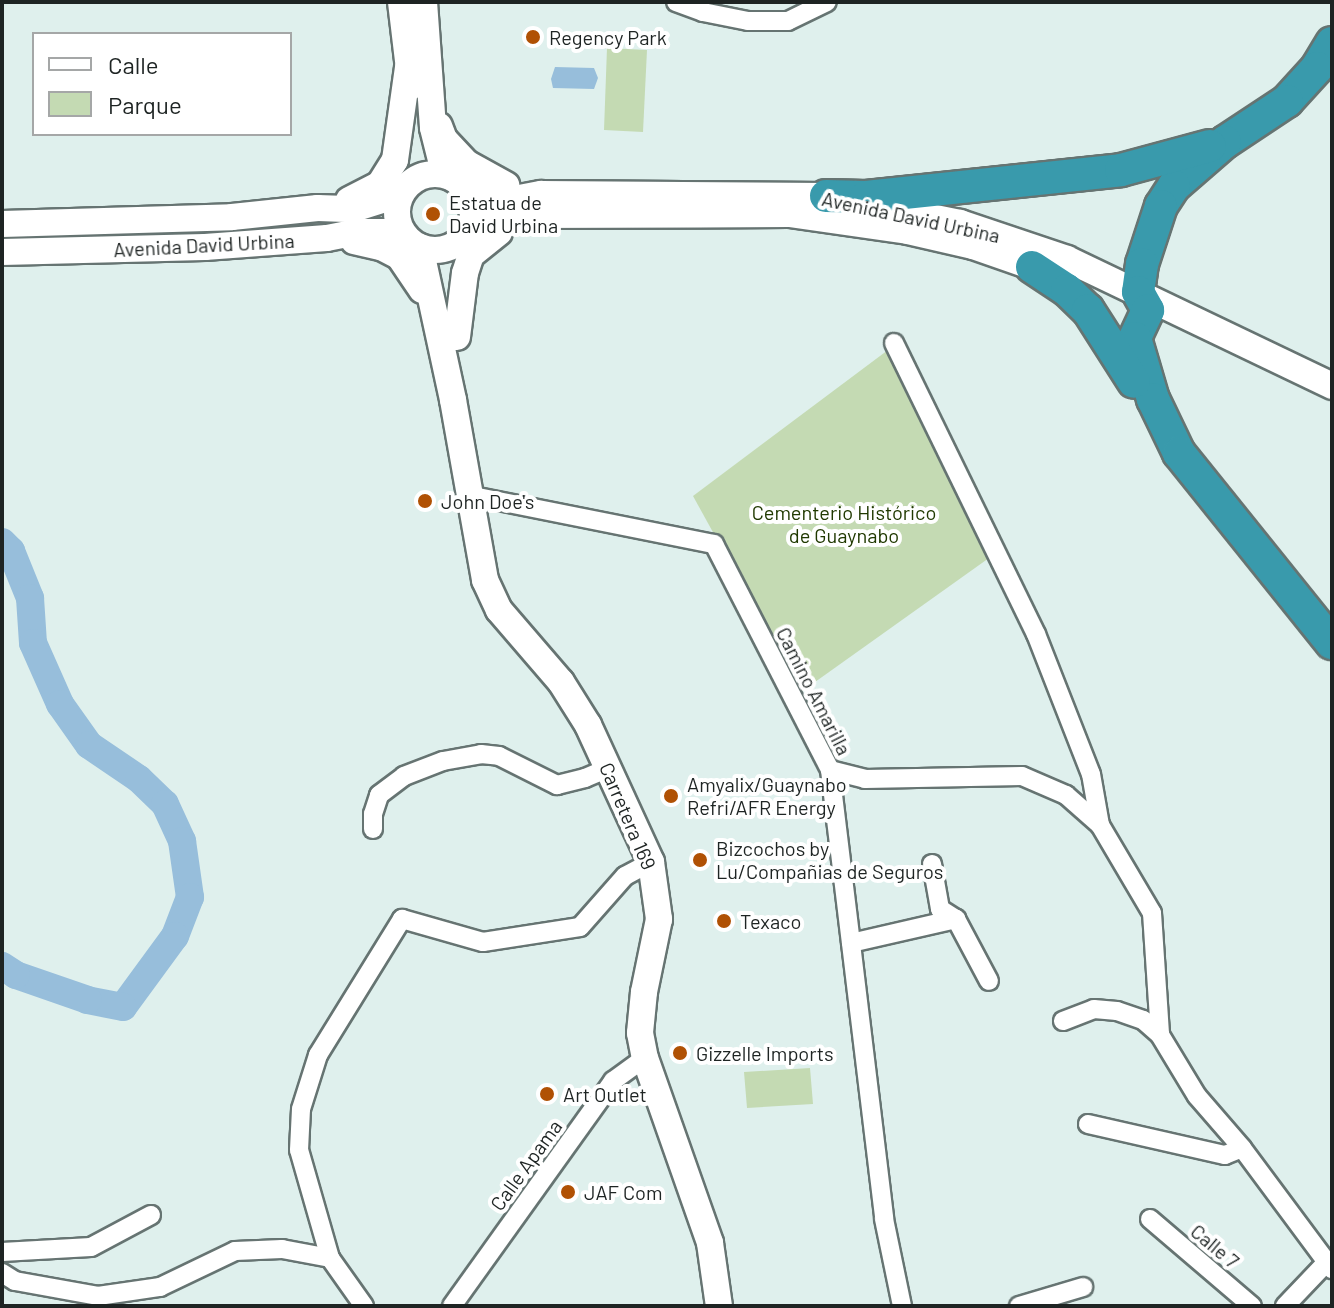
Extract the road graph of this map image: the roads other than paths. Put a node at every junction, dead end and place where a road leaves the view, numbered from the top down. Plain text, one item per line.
1 (401, 2) edge
2 (424, 2) edge
3 (676, 2) edge
4 (827, 2) edge
5 (1332, 43) edge
6 (408, 68) junction
7 (431, 107) junction
8 (1225, 142) junction
9 (455, 181) junction
10 (405, 190) junction
11 (826, 196) junction
12 (548, 204) junction
13 (318, 208) junction
14 (2, 224) edge
15 (464, 235) junction
16 (327, 238) junction
17 (412, 241) junction
18 (2, 252) edge
19 (1032, 267) junction
20 (1143, 301) junction
21 (446, 334) junction
22 (894, 343) dead end
23 (1288, 372) junction
24 (1332, 386) edge
25 (1332, 400) edge
26 (1164, 428) junction
27 (468, 495) junction
28 (1332, 643) edge
29 (608, 768) junction
30 (830, 770) junction
31 (1100, 825) junction
32 (373, 829) dead end
33 (651, 862) junction
34 (932, 864) dead end
35 (956, 919) junction
36 (851, 943) junction
37 (989, 981) dead end
38 (1063, 1021) dead end
39 (1160, 1035) junction
40 (645, 1058) junction
41 (1088, 1124) dead end
42 (1242, 1148) junction
43 (151, 1215) dead end
44 (1150, 1219) dead end
45 (2, 1252) edge
46 (330, 1258) junction
47 (1329, 1267) edge
48 (2, 1273) edge
49 (1083, 1287) dead end
50 (98, 1296) junction
51 (69, 1306) edge
52 (364, 1306) edge
53 (452, 1306) edge
54 (719, 1306) edge
55 (902, 1306) edge
56 (1019, 1306) edge
57 (1252, 1306) edge
58 (1285, 1306) edge

1 - 6 street
2 - 7 street
3 - 4 street
5 - 8 highway
6 - 10 street
6 - 13 street
7 - 9 street
7 - 12 street
8 - 11 highway
8 - 20 highway
9 - 10 street
9 - 12 street, Avenida David Urbina
9 - 15 street
10 - 13 street, Avenida David Urbina
10 - 17 street
11 - 12 street, Avenida David Urbina
11 - 20 street, Avenida David Urbina
12 - 15 street, Avenida David Urbina
12 - 19 street, Avenida David Urbina
12 - 21 street
13 - 14 street, Avenida David Urbina
15 - 17 street
15 - 21 street, Carretera 169
16 - 17 street, Avenida David Urbina
16 - 18 street, Avenida David Urbina
16 - 21 street
17 - 21 street, Carretera 169
19 - 20 street, Avenida David Urbina
19 - 26 highway
20 - 23 street, Avenida David Urbina
20 - 26 highway
21 - 27 street, Carretera 169
22 - 31 street
23 - 24 street, Avenida David Urbina
23 - 25 street, Avenida David Urbina
26 - 28 highway
27 - 29 street, Carretera 169
27 - 30 street, Camino Amarilla
29 - 32 street
29 - 33 street, Carretera 169
30 - 31 street
30 - 36 street, Camino Amarilla
31 - 39 street
33 - 40 street, Carretera 169
33 - 46 street
34 - 35 street
35 - 36 street
35 - 37 street
36 - 55 street, Camino Amarilla
38 - 39 street
39 - 42 street
40 - 53 street, Calle Apama
40 - 54 street, Carretera 169
41 - 42 street
42 - 47 street
43 - 45 street
44 - 57 street, Calle 7
46 - 50 street
46 - 52 street
47 - 58 street
48 - 50 street
49 - 56 street
50 - 51 street

